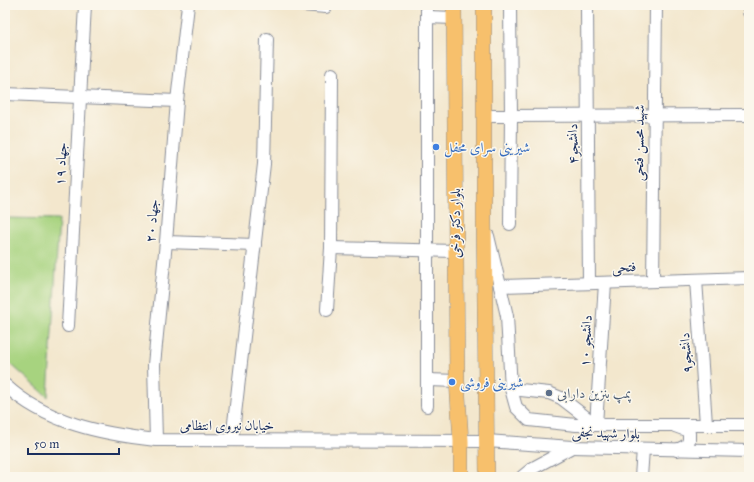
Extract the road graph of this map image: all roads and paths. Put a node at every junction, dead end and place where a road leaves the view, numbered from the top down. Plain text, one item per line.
1 (85, 5) edge
2 (188, 5) edge
3 (302, 5) edge
4 (326, 5) edge
5 (427, 5) edge
6 (484, 5) edge
7 (510, 5) edge
8 (587, 5) edge
9 (656, 5) edge
10 (749, 5) edge
11 (454, 12) edge
12 (749, 12) edge
13 (427, 17) junction
14 (267, 39) dead end
15 (332, 74) dead end
16 (5, 94) edge
17 (80, 97) junction
18 (177, 101) junction
19 (749, 115) edge
20 (484, 116) junction
21 (511, 116) junction
22 (588, 116) junction
23 (655, 116) junction
24 (484, 222) junction
25 (510, 224) dead end
26 (166, 242) junction
27 (255, 246) junction
28 (331, 248) junction
29 (427, 251) junction
30 (456, 251) junction
31 (749, 278) edge
32 (696, 280) junction
33 (653, 281) junction
34 (605, 282) junction
35 (589, 283) junction
36 (500, 286) junction
37 (327, 310) dead end
38 (68, 326) dead end
39 (428, 380) junction
40 (457, 381) junction
41 (5, 385) edge
42 (511, 390) junction
43 (427, 406) dead end
44 (596, 424) junction
45 (706, 424) junction
46 (672, 425) junction
47 (749, 425) edge
48 (156, 440) junction
49 (232, 440) junction
50 (461, 441) junction
51 (488, 441) junction
52 (572, 447) junction
53 (643, 449) junction
54 (677, 450) junction
55 (749, 451) edge
56 (461, 477) edge
57 (487, 477) edge
58 (522, 477) edge
59 (641, 477) edge

1 - 17 street, جهاد ۱۹
2 - 18 street, جهاد ۲۰
3 - 4 street
5 - 13 street
6 - 20 main road, بلوار دکتر فرخی
7 - 21 street
8 - 22 street, دانشجو۴
9 - 23 street, شهید محسن فتحی
10 - 12 street
11 - 13 street
11 - 30 main road, بلوار دکتر فرخی
13 - 29 street
14 - 27 street
15 - 28 street
16 - 17 street
17 - 18 street
17 - 38 street, جهاد ۱۹
18 - 26 street, جهاد ۲۰
19 - 23 street
20 - 21 street
20 - 24 main road, بلوار دکتر فرخی
21 - 22 street
21 - 25 street
22 - 23 street
22 - 35 street, دانشجو۴
23 - 33 street, شهید محسن فتحی
24 - 36 street, بلوار شهید نجفی
24 - 51 main road, بلوار دکتر فرخی
26 - 27 street
26 - 48 street, جهاد ۲۰
27 - 49 street
28 - 29 street
28 - 37 street
29 - 30 street
29 - 39 street
30 - 40 main road, بلوار دکتر فرخی
31 - 32 street, فتحی
32 - 33 street, فتحی
32 - 45 street, دانشجو۹
33 - 34 street, فتحی
34 - 35 street, فتحی
34 - 44 street, دانشجو ۱۰
35 - 36 street, فتحی
36 - 42 street, بلوار شهید نجفی
39 - 40 street
39 - 43 street
40 - 50 main road, بلوار دکتر فرخی
41 - 48 street, خیابان نیروی انتظامی
42 - 44 street
42 - 44 street, بلوار شهید نجفی
44 - 46 street, بلوار شهید نجفی
45 - 46 street, بلوار شهید نجفی
45 - 47 street, بلوار شهید نجفی
46 - 54 street
48 - 49 street, خیابان نیروی انتظامی
49 - 50 street, خیابان نیروی انتظامی
50 - 51 street, بلوار شهید نجفی
50 - 56 main road, بلوار دکتر فرخی
51 - 52 street, بلوار شهید نجفی
51 - 57 main road, بلوار دکتر فرخی
52 - 53 street, بلوار شهید نجفی
52 - 58 street
53 - 54 street, بلوار شهید نجفی
53 - 59 street
54 - 55 street, بلوار شهید نجفی

